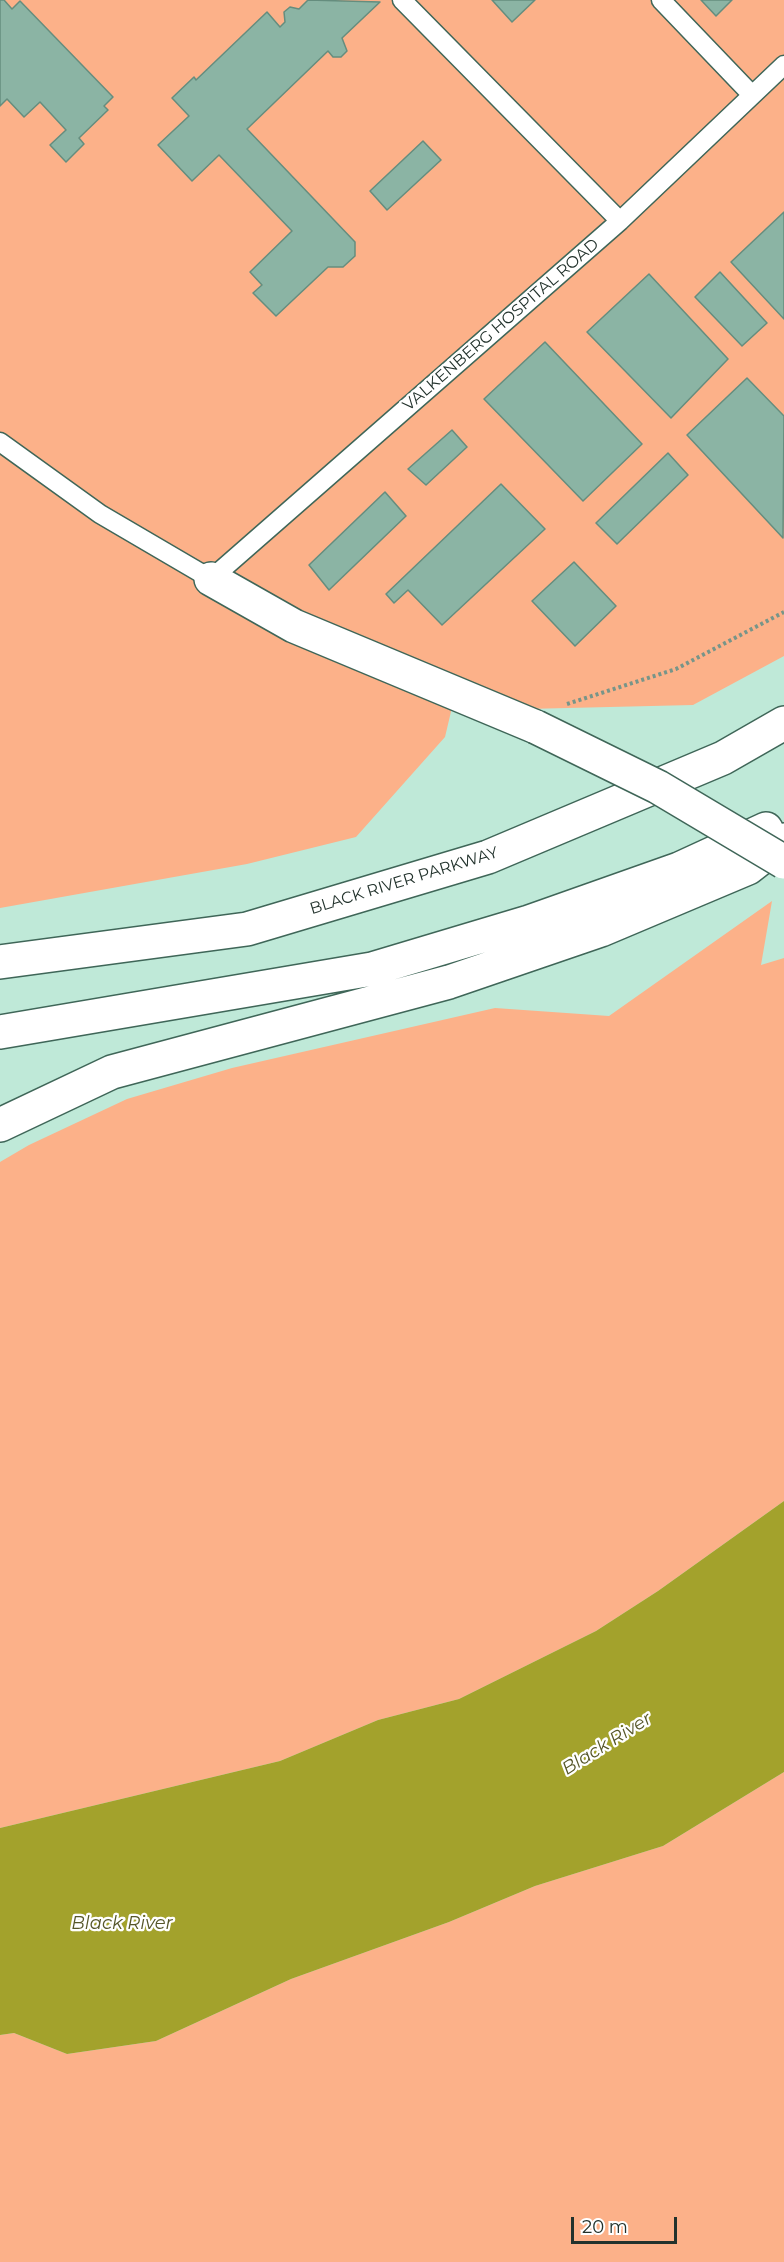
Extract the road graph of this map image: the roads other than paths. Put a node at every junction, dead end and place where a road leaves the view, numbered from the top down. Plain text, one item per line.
1 (402, 0) edge
2 (661, 0) edge
3 (784, 65) edge
4 (753, 95) junction
5 (620, 221) junction
6 (0, 442) edge
7 (211, 579) junction
8 (784, 723) edge
9 (784, 820) edge
10 (784, 840) edge
11 (784, 861) edge
12 (0, 963) edge
13 (0, 1032) edge
14 (0, 1125) edge

1 - 5 lane
2 - 4 lane
3 - 4 lane, VALKENBERG HOSPITAL ROAD
4 - 5 lane, VALKENBERG HOSPITAL ROAD
5 - 7 lane, VALKENBERG HOSPITAL ROAD
6 - 7 lane
7 - 11 main road, bridge
8 - 12 main road, BLACK RIVER PARKWAY
9 - 13 main road
10 - 14 main road

